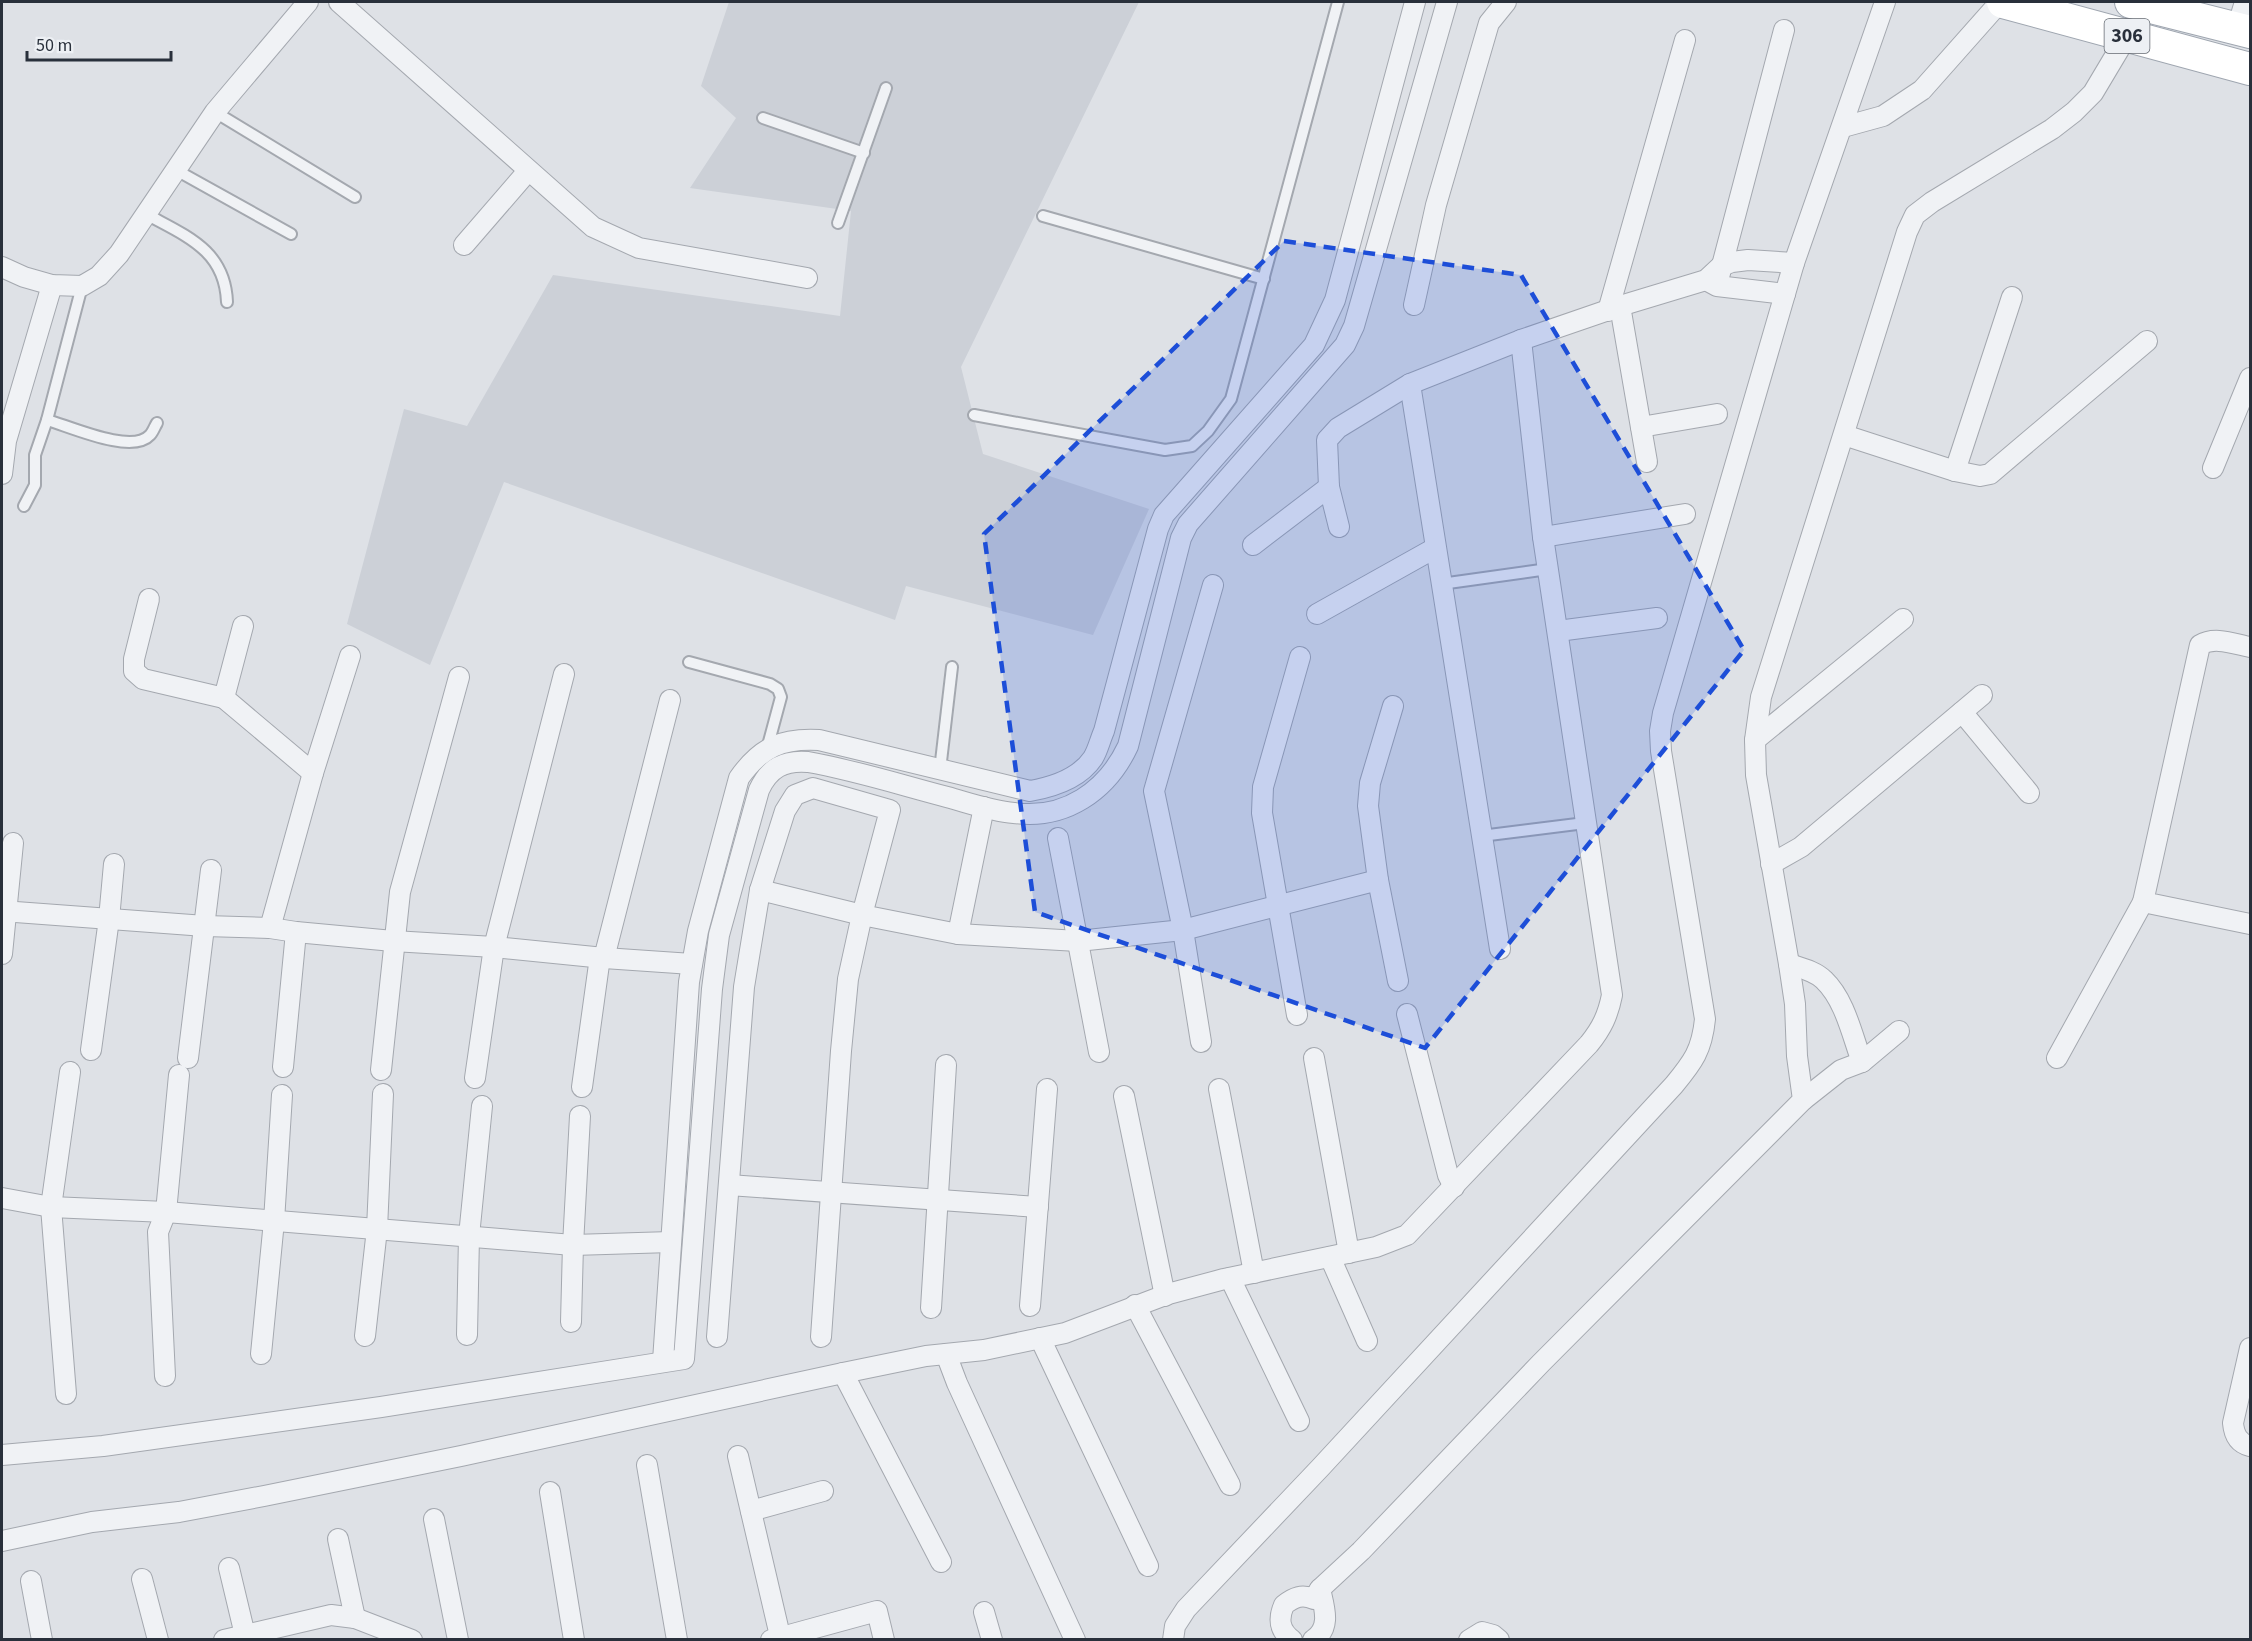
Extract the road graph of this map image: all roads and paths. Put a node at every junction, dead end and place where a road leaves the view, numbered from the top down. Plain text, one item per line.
1 (308, 2) edge
2 (339, 2) edge
3 (1338, 2) edge
4 (1415, 2) edge
5 (1447, 2) edge
6 (1506, 2) edge
7 (1886, 2) edge
8 (2002, 2) edge
9 (2131, 2) edge
10 (2244, 21) edge
11 (1784, 30) dead end
12 (2127, 36) junction
13 (1685, 40) dead end
14 (2240, 66) edge
15 (886, 88) dead end
16 (215, 112) junction
17 (763, 118) dead end
18 (1843, 127) junction
19 (864, 153) junction
20 (176, 170) junction
21 (528, 171) junction
22 (356, 197) dead end
23 (146, 214) junction
24 (1043, 216) dead end
25 (838, 223) dead end
26 (291, 234) dead end
27 (464, 245) dead end
28 (1794, 263) junction
29 (2, 267) edge
30 (807, 278) dead end
31 (1715, 278) junction
32 (1264, 279) junction
33 (52, 285) junction
34 (82, 286) junction
35 (1785, 294) junction
36 (2012, 297) dead end
37 (226, 302) dead end
38 (1414, 305) dead end
39 (1614, 308) junction
40 (1521, 340) junction
41 (2147, 341) dead end
42 (2250, 378) edge
43 (1410, 384) junction
44 (1717, 414) dead end
45 (974, 415) dead end
46 (47, 420) junction
47 (157, 423) dead end
48 (1641, 427) junction
49 (1844, 435) junction
50 (1647, 462) dead end
51 (2213, 468) dead end
52 (1955, 471) junction
53 (2, 474) edge
54 (1329, 488) junction
55 (24, 506) dead end
56 (1685, 514) dead end
57 (1340, 526) dead end
58 (1543, 537) junction
59 (1253, 544) dead end
60 (1435, 548) junction
61 (1548, 569) junction
62 (1441, 584) junction
63 (1213, 585) dead end
64 (149, 599) dead end
65 (1317, 614) dead end
66 (1657, 618) dead end
67 (1903, 619) dead end
68 (243, 626) dead end
69 (1558, 631) junction
70 (2250, 647) edge
71 (350, 656) dead end
72 (1300, 657) dead end
73 (689, 662) dead end
74 (952, 667) dead end
75 (564, 674) dead end
76 (459, 677) dead end
77 (1982, 695) dead end
78 (224, 699) junction
79 (670, 700) dead end
80 (1393, 706) dead end
81 (1962, 712) junction
82 (1755, 740) junction
83 (767, 749) junction
84 (940, 770) junction
85 (313, 773) junction
86 (2030, 793) dead end
87 (984, 807) junction
88 (1585, 824) junction
89 (1481, 836) junction
90 (1058, 838) dead end
91 (13, 843) dead end
92 (114, 864) dead end
93 (1771, 864) junction
94 (211, 870) dead end
95 (1378, 880) junction
96 (760, 890) junction
97 (2143, 902) junction
98 (1278, 905) junction
99 (4, 911) edge
100 (862, 915) junction
101 (109, 919) junction
102 (2250, 924) edge
103 (205, 926) junction
104 (270, 928) junction
105 (1183, 930) junction
106 (296, 932) junction
107 (958, 934) junction
108 (393, 941) junction
109 (1078, 941) junction
110 (494, 947) junction
111 (1500, 950) dead end
112 (2, 954) edge
113 (602, 957) junction
114 (692, 964) junction
115 (1789, 964) junction
116 (1398, 981) dead end
117 (1407, 1014) dead end
118 (1297, 1015) dead end
119 (1899, 1031) dead end
120 (1201, 1042) dead end
121 (91, 1050) dead end
122 (1099, 1052) dead end
123 (1314, 1058) dead end
124 (2057, 1058) dead end
125 (1862, 1062) junction
126 (946, 1065) dead end
127 (284, 1067) dead end
128 (381, 1070) dead end
129 (70, 1072) dead end
130 (475, 1078) dead end
131 (582, 1088) dead end
132 (1047, 1089) dead end
133 (1219, 1089) dead end
134 (383, 1094) dead end
135 (282, 1095) dead end
136 (1124, 1096) dead end
137 (1803, 1100) junction
138 (482, 1106) dead end
139 (580, 1116) dead end
140 (729, 1185) junction
141 (1454, 1187) junction
142 (831, 1192) junction
143 (2, 1198) edge
144 (937, 1200) junction
145 (51, 1207) junction
146 (1038, 1207) junction
147 (166, 1212) junction
148 (274, 1221) junction
149 (377, 1229) junction
150 (469, 1236) junction
151 (671, 1242) junction
152 (573, 1245) junction
153 (1340, 1255) junction
154 (1254, 1273) junction
155 (1230, 1278) junction
156 (1165, 1296) junction
157 (1135, 1305) junction
158 (1030, 1306) dead end
159 (931, 1308) dead end
160 (571, 1322) dead end
161 (467, 1335) dead end
162 (364, 1336) dead end
163 (717, 1337) dead end
164 (821, 1337) dead end
165 (1040, 1338) junction
166 (1366, 1341) dead end
167 (2250, 1348) edge
168 (261, 1354) dead end
169 (946, 1354) junction
170 (663, 1361) junction
171 (843, 1373) junction
172 (165, 1376) dead end
173 (66, 1394) dead end
174 (1299, 1421) dead end
175 (2250, 1446) edge
176 (2, 1455) edge
177 (738, 1456) dead end
178 (647, 1465) dead end
179 (1230, 1485) dead end
180 (823, 1491) dead end
181 (550, 1492) dead end
182 (751, 1511) junction
183 (434, 1518) dead end
184 (338, 1539) dead end
185 (2, 1541) edge
186 (941, 1562) dead end
187 (1148, 1566) dead end
188 (229, 1568) dead end
189 (142, 1579) dead end
190 (31, 1581) dead end
191 (1320, 1589) junction
192 (984, 1612) dead end
193 (355, 1618) junction
194 (245, 1635) junction
195 (1281, 1636) edge
196 (777, 1639) edge
197 (42, 1640) edge
198 (158, 1640) edge
199 (224, 1640) edge
200 (411, 1640) edge
201 (458, 1640) edge
202 (574, 1640) edge
203 (677, 1640) edge
204 (884, 1640) edge
205 (992, 1640) edge
206 (1075, 1640) edge
207 (1173, 1640) edge
208 (1313, 1640) edge
209 (1469, 1640) edge
210 (1499, 1640) edge

1 - 16 street
2 - 21 street
3 - 32 lane
4 - 84 street
5 - 87 street
6 - 38 street
7 - 18 street
8 - 12 main road, 306
8 - 18 street
9 - 10 main road, 306
10 - 14 main road
11 - 31 street
12 - 14 main road, 306
12 - 49 street
13 - 39 street
15 - 19 lane
16 - 20 street
16 - 22 lane
17 - 19 lane
18 - 28 street
19 - 25 lane
20 - 23 street
20 - 26 lane
21 - 27 street
21 - 30 street
23 - 34 street
23 - 37 lane
24 - 32 lane
28 - 31 street
28 - 35 street
29 - 33 street
31 - 35 street
31 - 39 street
32 - 45 lane
33 - 34 street
33 - 53 street
34 - 46 lane
35 - 207 street
36 - 52 street
39 - 40 street
39 - 48 street
40 - 43 street
40 - 58 street
41 - 52 street
42 - 51 street
43 - 54 street
43 - 60 street
44 - 48 street
46 - 47 lane
46 - 55 lane
48 - 50 street
49 - 52 street
49 - 82 street
54 - 57 street
54 - 59 street
56 - 58 street
58 - 61 street
60 - 62 street
60 - 65 street
61 - 62 lane
61 - 69 street
62 - 89 street
63 - 105 street
64 - 78 street
66 - 69 street
67 - 82 street
68 - 78 street
69 - 88 street
70 - 97 street
71 - 85 street
72 - 98 street
73 - 83 lane
74 - 84 lane
75 - 110 street
76 - 108 street
77 - 81 street
78 - 85 street
79 - 113 street
80 - 95 street
81 - 86 street
81 - 93 street
82 - 93 street
83 - 84 street
83 - 114 street
85 - 104 street
87 - 107 street
87 - 170 street
88 - 89 lane
88 - 141 street
89 - 111 street
90 - 109 street
91 - 99 street
92 - 101 street
93 - 115 street
94 - 103 street
95 - 98 street
95 - 116 street
96 - 100 street
96 - 100 street
96 - 140 street
97 - 102 street
97 - 124 street
98 - 105 street
98 - 118 street
99 - 101 street
99 - 112 street
100 - 107 street
100 - 142 street
101 - 103 street
101 - 121 street
103 - 104 street
103 - 147 street
104 - 106 street
105 - 109 street
105 - 120 street
106 - 108 street
106 - 127 street
107 - 109 street
108 - 110 street
108 - 128 street
109 - 122 street
110 - 113 street
110 - 130 street
113 - 114 street
113 - 131 street
114 - 151 street
115 - 125 street
115 - 137 street
117 - 141 street
119 - 125 street
123 - 153 street
125 - 137 street
126 - 144 street
129 - 145 street
132 - 146 street
133 - 154 street
134 - 149 street
135 - 148 street
136 - 156 street
137 - 191 street
138 - 150 street
139 - 152 street
140 - 142 street
140 - 163 street
141 - 153 street
142 - 144 street
142 - 164 street
143 - 145 street
144 - 146 street
144 - 159 street
145 - 147 street
145 - 173 street
146 - 158 street
147 - 148 street
147 - 172 street
148 - 149 street
148 - 168 street
149 - 150 street
149 - 162 street
150 - 152 street
150 - 161 street
151 - 152 street
151 - 170 street
152 - 160 street
153 - 154 street
153 - 166 street
154 - 155 street
155 - 156 street
155 - 174 street
156 - 157 street
157 - 165 street
157 - 179 street
165 - 169 street
165 - 187 street
167 - 175 street
169 - 171 street
169 - 206 street
170 - 176 street
171 - 185 street
171 - 186 street
177 - 182 street
178 - 203 street
180 - 182 street
181 - 202 street
182 - 196 street
183 - 201 street
184 - 193 street
188 - 194 street
189 - 198 street
190 - 197 street
191 - 195 street
191 - 208 street
192 - 205 street
193 - 194 street
193 - 200 street
194 - 199 street
196 - 204 street
209 - 210 street

